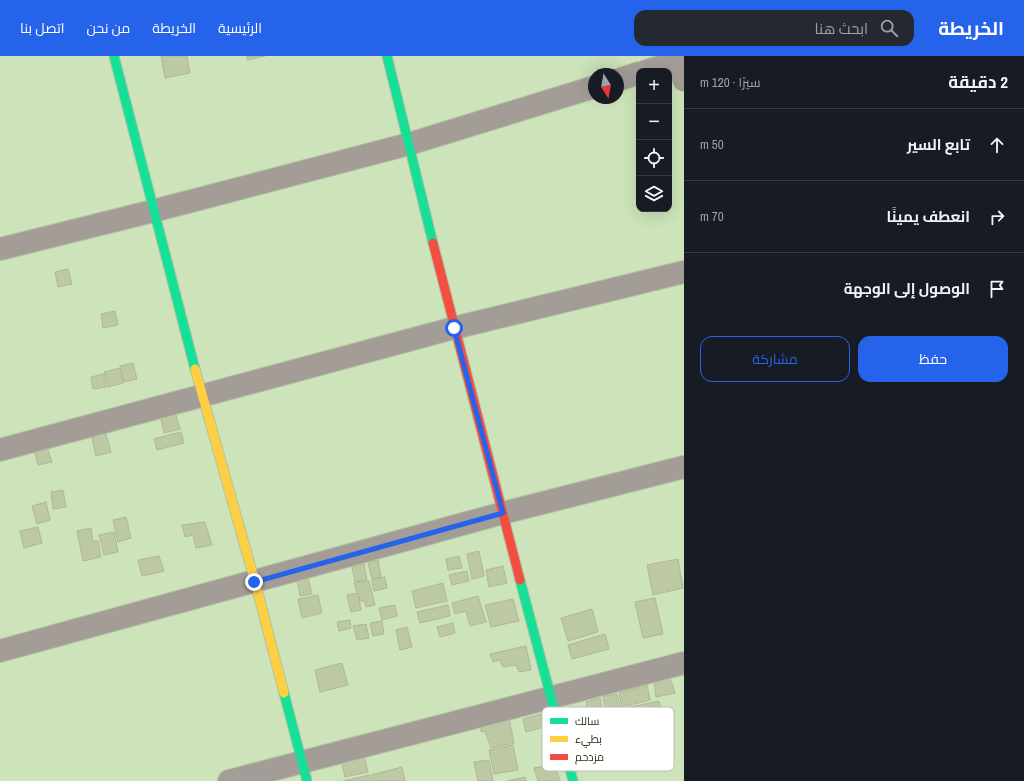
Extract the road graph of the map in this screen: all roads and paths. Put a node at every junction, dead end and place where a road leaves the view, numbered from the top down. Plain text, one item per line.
1 (114, 56) edge
2 (386, 56) edge
3 (681, 64) edge
4 (661, 68) edge
5 (636, 74) edge
6 (624, 78) edge
7 (588, 89) edge
8 (409, 144) junction
9 (153, 211) junction
10 (0, 249) edge
11 (684, 272) edge
12 (454, 328) junction
13 (202, 396) junction
14 (0, 450) edge
15 (684, 467) edge
16 (503, 513) junction
17 (254, 582) junction
18 (0, 651) edge
19 (684, 663) edge
20 (552, 697) junction
21 (555, 707) edge
22 (305, 771) edge
23 (571, 771) edge
24 (229, 781) edge
25 (574, 781) edge

1 - 9 street
2 - 8 street
3 - 4 street
5 - 6 street
7 - 8 street
8 - 9 street
8 - 12 street
9 - 10 street
9 - 13 street
11 - 12 street
12 - 13 street
12 - 16 street
13 - 14 street
13 - 17 street
15 - 16 street
16 - 17 street
16 - 20 street
17 - 18 street
17 - 22 street
19 - 20 street
20 - 21 street
20 - 22 street
22 - 24 street
23 - 25 street

